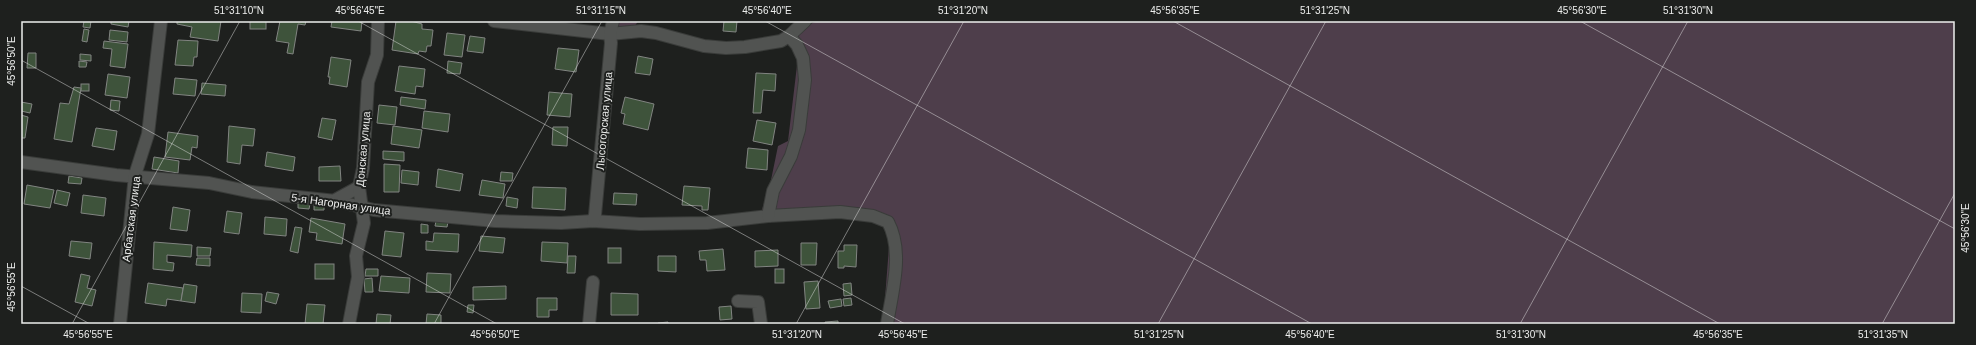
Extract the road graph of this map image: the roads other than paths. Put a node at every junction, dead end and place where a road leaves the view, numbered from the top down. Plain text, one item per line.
1 (161, 21) edge
2 (378, 21) edge
3 (494, 21) edge
4 (613, 21) edge
5 (805, 21) edge
6 (641, 26) edge
7 (610, 34) junction
8 (789, 36) junction
9 (21, 162) edge
10 (135, 175) junction
11 (359, 187) junction
12 (336, 201) junction
13 (362, 206) junction
14 (768, 216) junction
15 (594, 221) junction
16 (593, 282) dead end
17 (738, 301) dead end
18 (120, 324) edge
19 (349, 324) edge
20 (589, 324) edge
21 (761, 324) edge
22 (887, 324) edge

1 - 10 street, Арбатская улица
2 - 11 street, Донская улица
3 - 7 street
4 - 7 street, Лысогорская улица
5 - 8 street
6 - 7 street
6 - 8 street
7 - 15 street, Лысогорская улица
8 - 14 street
9 - 10 street, 5-я Нагорная улица
10 - 12 street, 5-я Нагорная улица
10 - 18 street, Арбатская улица
11 - 12 street
11 - 13 street, Донская улица
12 - 13 street, 5-я Нагорная улица
13 - 15 street, 5-я Нагорная улица
13 - 19 street, Донская улица
14 - 15 street, 5-я Нагорная улица
14 - 22 street
16 - 20 street
17 - 21 street

